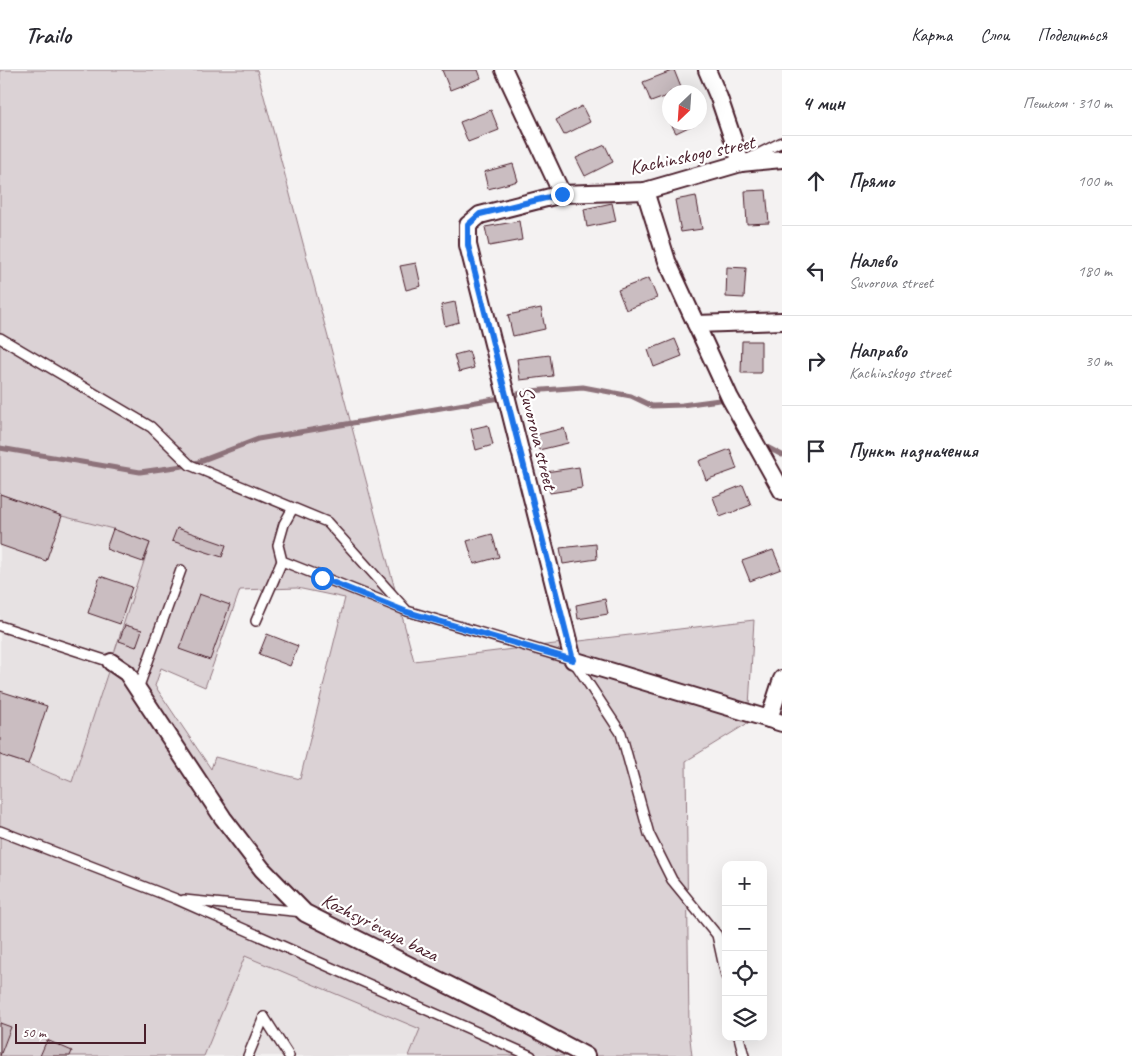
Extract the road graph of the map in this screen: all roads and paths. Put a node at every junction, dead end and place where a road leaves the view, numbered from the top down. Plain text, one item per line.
1 (504, 70) edge
2 (707, 70) edge
3 (782, 142) edge
4 (782, 159) edge
5 (741, 163) junction
6 (645, 191) junction
7 (562, 194) junction
8 (468, 225) joint
9 (782, 321) edge
10 (696, 324) junction
11 (0, 338) edge
12 (782, 491) edge
13 (293, 508) junction
14 (282, 561) junction
15 (182, 570) dead end
16 (407, 612) junction
17 (256, 620) dead end
18 (0, 626) edge
19 (573, 660) junction
20 (111, 662) joint
21 (782, 679) edge
22 (138, 689) junction
23 (775, 721) edge
24 (0, 831) edge
25 (176, 899) junction
26 (305, 913) junction
27 (722, 958) edge
28 (740, 1041) edge
29 (248, 1056) edge
30 (290, 1056) edge
31 (531, 1056) edge
32 (586, 1056) edge
33 (744, 1056) edge

1 - 7 street
2 - 5 street
3 - 5 lane
4 - 5 street, Kachinskogo street
5 - 6 street, Kachinskogo street
6 - 7 street, Kachinskogo street
6 - 10 street
7 - 8 street, Kachinskogo street
8 - 19 street, Suvorova street
9 - 10 street
10 - 12 street
11 - 13 lane
13 - 14 lane
13 - 16 lane
14 - 16 lane
14 - 17 lane
15 - 22 lane
16 - 19 lane
18 - 20 lane
19 - 23 street
19 - 27 lane
20 - 22 street, Kozhsyr'evaya baza
21 - 23 street
22 - 26 street, Kozhsyr'evaya baza
24 - 25 lane
25 - 26 lane
25 - 31 lane
26 - 32 street, Kozhsyr'evaya baza
28 - 33 lane
29 - 30 lane

